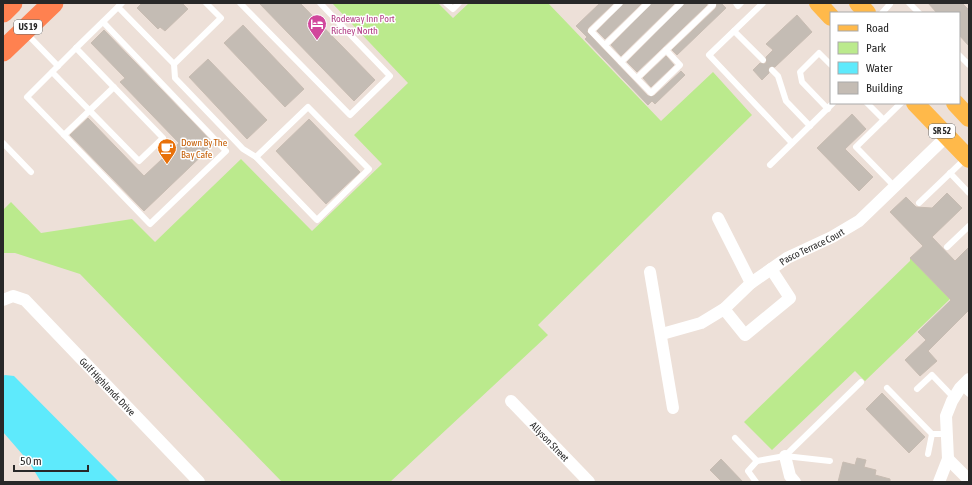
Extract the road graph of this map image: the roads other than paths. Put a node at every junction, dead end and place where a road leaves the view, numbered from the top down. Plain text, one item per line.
1 (12, 3) edge
2 (33, 3) edge
3 (53, 3) edge
4 (206, 3) edge
5 (240, 3) edge
6 (320, 3) edge
7 (446, 3) edge
8 (459, 3) edge
9 (620, 3) edge
10 (648, 3) edge
11 (681, 3) edge
12 (711, 3) edge
13 (736, 3) edge
14 (741, 3) edge
15 (763, 3) edge
16 (818, 3) edge
17 (858, 3) edge
18 (889, 3) edge
19 (909, 3) edge
20 (120, 5) edge
21 (3, 12) edge
22 (867, 12) edge
23 (883, 12) edge
24 (918, 12) edge
25 (830, 16) edge
26 (103, 22) junction
27 (24, 31) junction
28 (734, 31) junction
29 (3, 32) edge
30 (605, 45) junction
31 (76, 48) junction
32 (666, 50) junction
33 (3, 51) edge
34 (960, 56) edge
35 (763, 60) dead end
36 (621, 62) junction
37 (174, 64) junction
38 (830, 64) edge
39 (969, 65) edge
40 (58, 66) junction
41 (772, 70) dead end
42 (52, 72) junction
43 (637, 78) junction
44 (114, 87) junction
45 (832, 104) edge
46 (869, 104) edge
47 (900, 104) edge
48 (916, 104) edge
49 (956, 104) edge
50 (828, 109) junction
51 (90, 111) junction
52 (969, 118) edge
53 (884, 120) junction
54 (810, 126) junction
55 (64, 135) junction
56 (947, 136) junction
57 (3, 143) edge
58 (792, 143) junction
59 (256, 157) junction
60 (968, 158) edge
61 (770, 165) dead end
62 (31, 172) dead end
63 (950, 173) junction
64 (895, 187) junction
65 (969, 193) edge
66 (919, 203) dead end
67 (718, 218) dead end
68 (969, 226) edge
69 (947, 247) dead end
70 (771, 269) junction
71 (650, 272) dead end
72 (751, 283) junction
73 (8, 298) edge
74 (724, 309) junction
75 (662, 334) junction
76 (861, 382) dead end
77 (966, 387) edge
78 (887, 388) dead end
79 (917, 389) dead end
80 (954, 398) junction
81 (511, 401) dead end
82 (673, 408) dead end
83 (932, 434) junction
84 (947, 434) junction
85 (735, 438) dead end
86 (928, 454) dead end
87 (785, 456) junction
88 (948, 459) junction
89 (757, 461) junction
90 (830, 461) dead end
91 (969, 480) edge
92 (199, 482) edge
93 (589, 482) edge
94 (756, 482) edge
95 (796, 482) edge
96 (940, 482) edge

1 - 21 highway, US 19
2 - 29 highway
3 - 27 highway, US 19
4 - 37 lane
5 - 6 lane
7 - 8 lane
9 - 30 lane
10 - 30 lane
11 - 36 lane
12 - 32 lane
13 - 14 lane
15 - 28 lane
16 - 25 main road
17 - 22 main road
18 - 23 lane
19 - 24 lane
20 - 26 lane
20 - 37 lane
26 - 31 lane
26 - 55 lane
27 - 33 highway, US 19
27 - 40 lane
28 - 35 lane
28 - 58 lane
30 - 36 lane
31 - 40 lane
31 - 44 lane
32 - 43 lane
32 - 43 lane
34 - 39 lane
36 - 43 lane
37 - 59 lane
38 - 50 lane
40 - 42 lane
41 - 54 lane
42 - 51 lane
42 - 55 lane
44 - 51 lane
44 - 51 lane
45 - 50 lane
46 - 53 lane
47 - 53 lane
48 - 56 main road, SR 52
49 - 52 main road, SR 52
50 - 54 lane
51 - 55 lane
53 - 64 lane
54 - 58 lane
56 - 60 main road, SR 52
56 - 64 street, Pasco Terrace Court
57 - 62 lane
58 - 61 lane
59 - 59 lane
60 - 63 lane
63 - 65 lane
63 - 66 lane
64 - 70 street, Pasco Terrace Court
67 - 72 street
68 - 69 lane
70 - 72 street, Pasco Terrace Court
70 - 74 street
71 - 75 street
72 - 74 street, Pasco Terrace Court
73 - 92 street, Gulf Highlands Drive
74 - 75 street, Pasco Terrace Court
75 - 82 street
76 - 87 lane
77 - 80 street
78 - 83 lane
79 - 80 lane
80 - 84 street
81 - 93 street, Allyson Street
83 - 84 lane
83 - 86 lane
84 - 88 street
85 - 89 lane
87 - 89 lane
87 - 90 lane
87 - 95 street
88 - 91 street
88 - 96 street
89 - 94 lane

